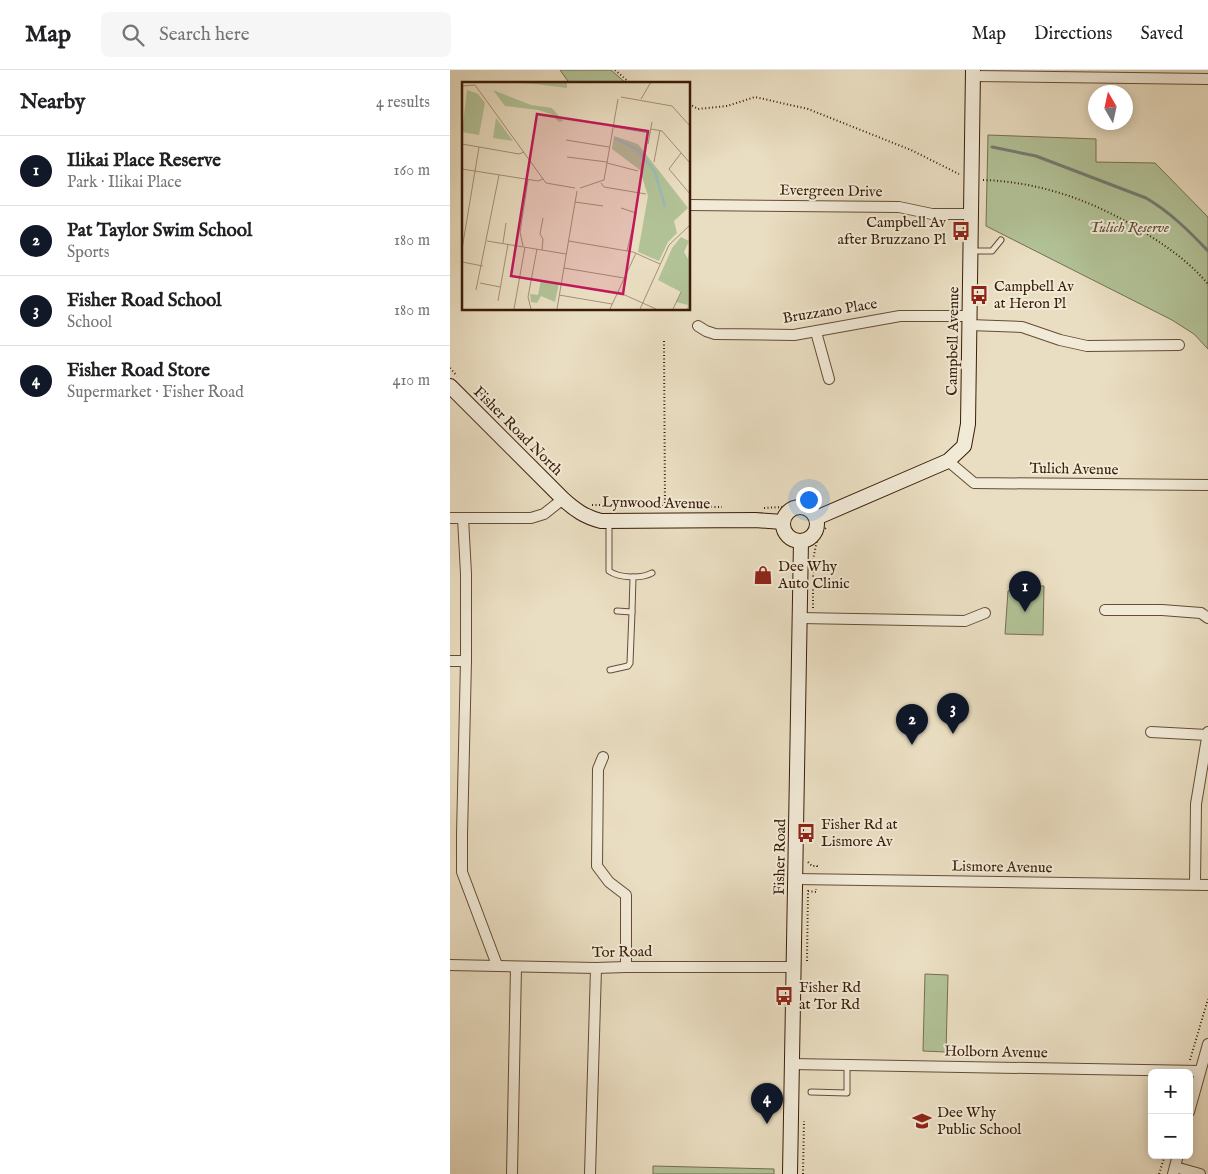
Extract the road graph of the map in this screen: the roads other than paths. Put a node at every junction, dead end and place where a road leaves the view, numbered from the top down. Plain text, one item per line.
1 (973, 73) edge
2 (1097, 74) edge
3 (1208, 79) edge
4 (690, 205) edge
5 (971, 214) junction
6 (1001, 240) dead end
7 (970, 251) junction
8 (969, 320) junction
9 (698, 326) dead end
10 (816, 332) junction
11 (1179, 345) dead end
12 (829, 379) dead end
13 (453, 381) edge
14 (948, 461) junction
15 (1208, 485) edge
16 (563, 499) junction
17 (450, 518) edge
18 (463, 518) junction
19 (816, 518) junction
20 (609, 521) junction
21 (783, 522) junction
22 (801, 541) junction
23 (652, 573) dead end
24 (633, 577) junction
25 (1105, 610) dead end
26 (616, 611) dead end
27 (632, 612) junction
28 (985, 613) dead end
29 (806, 618) junction
30 (1208, 618) edge
31 (450, 661) edge
32 (466, 661) junction
33 (610, 670) dead end
34 (1151, 732) dead end
35 (1208, 734) edge
36 (603, 758) dead end
37 (796, 879) junction
38 (1194, 884) junction
39 (1208, 885) edge
40 (450, 965) edge
41 (497, 966) junction
42 (800, 966) junction
43 (516, 967) junction
44 (626, 967) junction
45 (596, 968) junction
46 (1208, 1044) edge
47 (791, 1064) junction
48 (847, 1065) junction
49 (1200, 1071) junction
50 (811, 1092) dead end
51 (1193, 1097) edge
52 (1174, 1170) edge
53 (512, 1174) edge
54 (590, 1174) edge
55 (790, 1174) edge
56 (1200, 1174) edge

1 - 2 street
1 - 5 main road, Campbell Avenue
2 - 3 street
4 - 5 street, Evergreen Drive
5 - 7 main road, Campbell Avenue
6 - 7 lane
7 - 8 main road, Campbell Avenue
8 - 10 street, Bruzzano Place
8 - 11 street, Bruzzano Place
8 - 14 main road, Campbell Avenue
9 - 10 street, Bruzzano Place
10 - 12 street
13 - 16 main road, Fisher Road North
14 - 15 street, Tulich Avenue
14 - 19 main road, Campbell Avenue
16 - 18 street
16 - 20 main road, Lynwood Avenue
17 - 18 street
18 - 32 street
19 - 21 main road
19 - 22 main road
20 - 21 main road, Lynwood Avenue
20 - 24 lane
21 - 22 main road
22 - 29 main road, Fisher Road
23 - 24 lane
24 - 27 lane
25 - 30 street
26 - 27 lane
27 - 33 lane
28 - 29 street
29 - 37 main road, Fisher Road
31 - 32 street
32 - 41 street
34 - 35 street
35 - 38 street
36 - 44 street
37 - 38 street, Lismore Avenue
37 - 42 main road, Fisher Road
38 - 39 street, Lismore Avenue
40 - 41 street, Tor Road
41 - 43 street, Tor Road
42 - 44 street, Tor Road
42 - 47 main road, Fisher Road
43 - 45 street, Tor Road
43 - 53 street
44 - 45 street, Tor Road
45 - 54 street
46 - 49 street
47 - 48 street, Holborn Avenue
47 - 55 main road, Fisher Road
48 - 49 street, Holborn Avenue
48 - 50 lane
49 - 51 street
52 - 56 street

